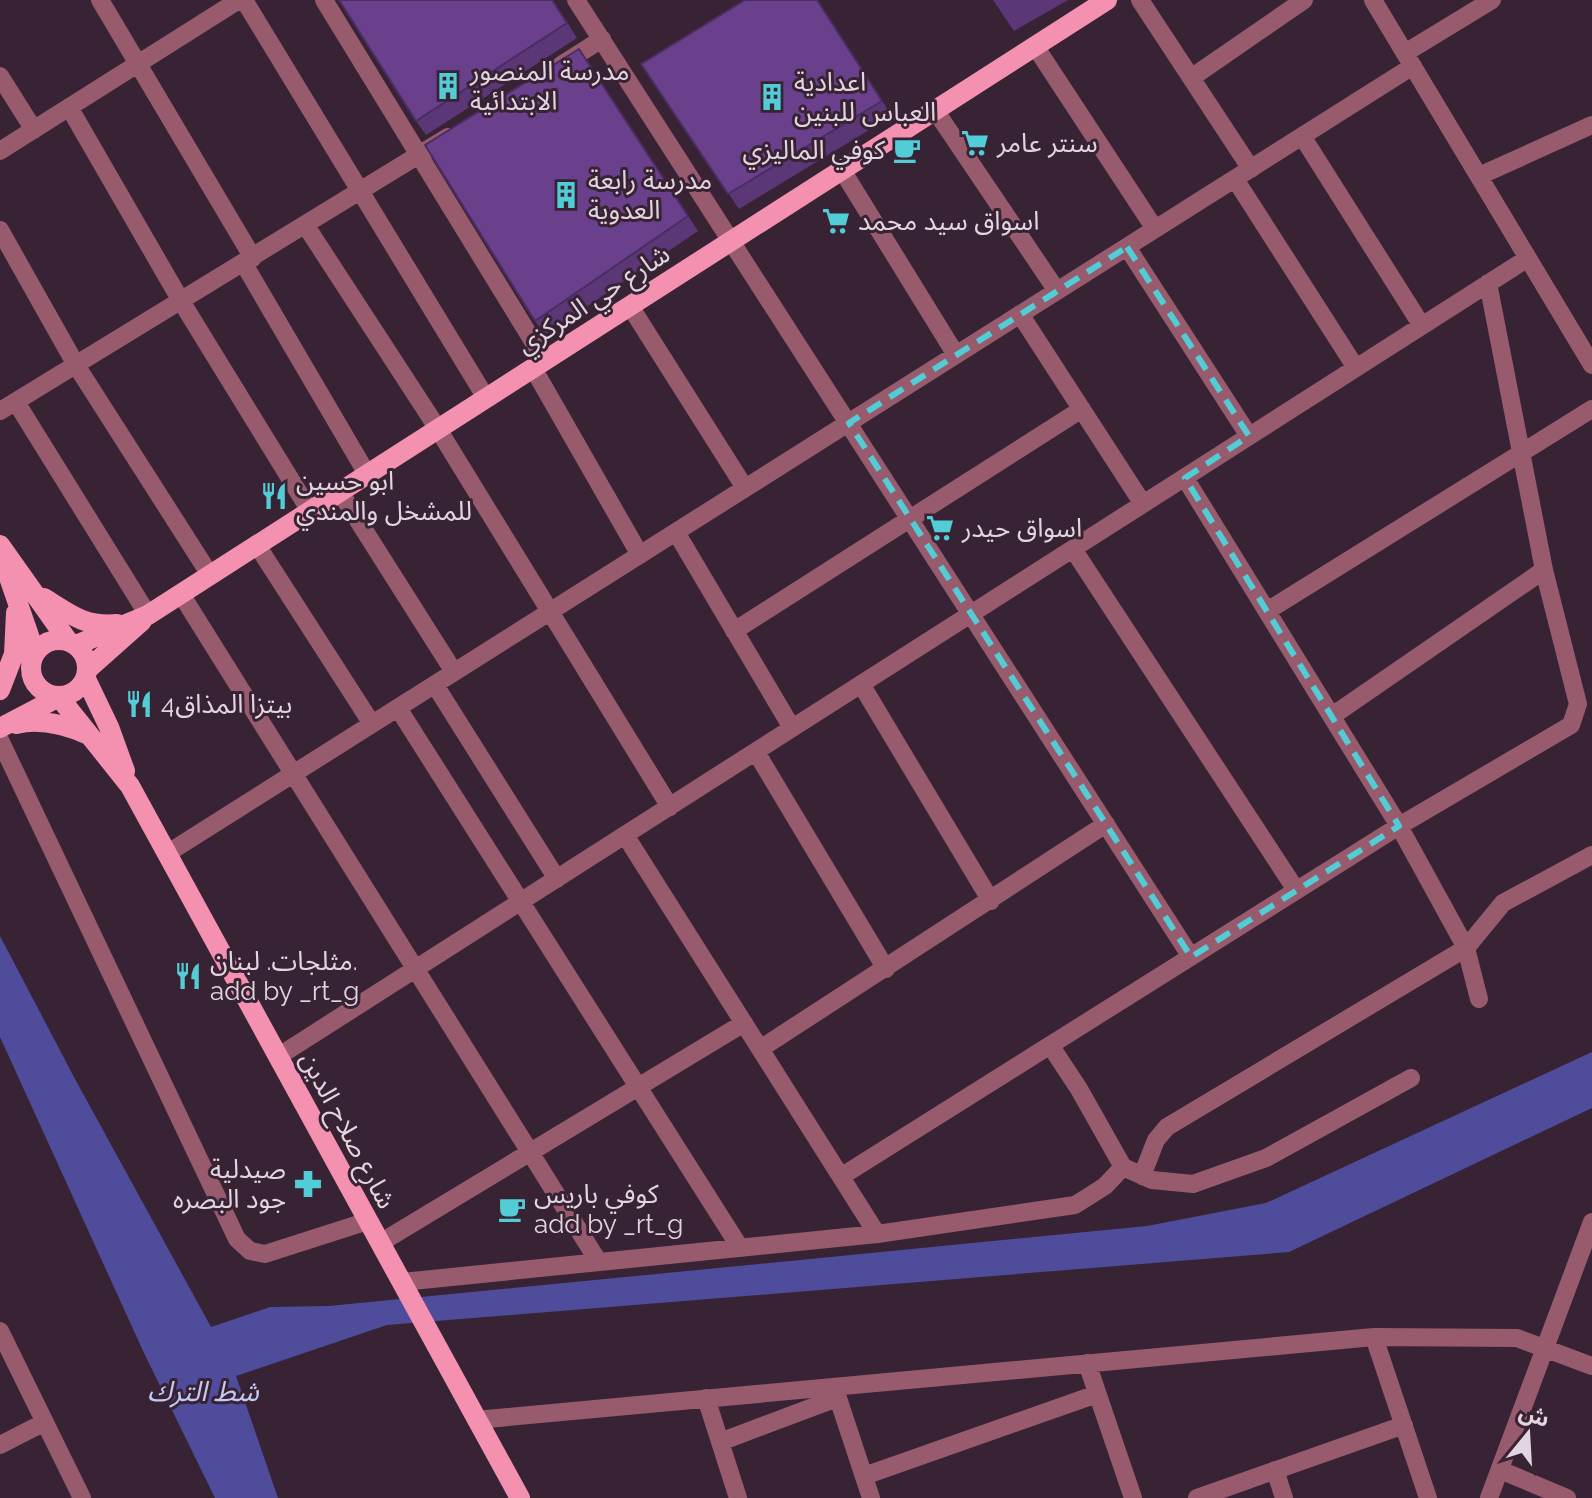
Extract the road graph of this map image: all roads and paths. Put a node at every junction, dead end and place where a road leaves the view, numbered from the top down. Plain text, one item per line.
1 (100, 0) edge
2 (242, 0) edge
3 (324, 0) edge
4 (576, 0) edge
5 (1107, 0) edge
6 (1140, 0) edge
7 (1304, 0) edge
8 (1373, 0) edge
9 (1492, 0) edge
10 (602, 39) junction
11 (1035, 46) junction
12 (1409, 60) junction
13 (138, 64) junction
14 (549, 72) edge
15 (0, 76) edge
16 (1191, 78) junction
17 (69, 107) junction
18 (935, 110) junction
19 (1592, 125) edge
20 (34, 130) junction
21 (458, 130) edge
22 (1302, 136) junction
23 (0, 151) edge
24 (419, 155) junction
25 (842, 170) junction
26 (1243, 174) junction
27 (1479, 176) junction
28 (362, 192) junction
29 (306, 226) junction
30 (1155, 229) junction
31 (0, 230) edge
32 (732, 241) junction
33 (1127, 247) junction
34 (1528, 258) junction
35 (248, 261) junction
36 (1488, 283) junction
37 (1057, 291) junction
38 (181, 301) junction
39 (630, 306) junction
40 (1020, 314) junction
41 (1422, 326) junction
42 (956, 355) junction
43 (539, 364) junction
44 (76, 365) junction
45 (1592, 365) edge
46 (1356, 368) junction
47 (486, 398) junction
48 (8, 406) edge
49 (1082, 409) junction
50 (1592, 409) edge
51 (849, 423) junction
52 (438, 429) junction
53 (1249, 436) junction
54 (1521, 452) junction
55 (367, 474) junction
56 (1185, 478) junction
57 (745, 488) junction
58 (340, 492) junction
59 (1143, 504) junction
60 (310, 511) junction
61 (910, 519) junction
62 (676, 532) junction
63 (0, 545) edge
64 (257, 545) junction
65 (1073, 549) junction
66 (0, 552) edge
67 (640, 555) junction
68 (1544, 570) junction
69 (210, 575) junction
70 (25, 594) junction
71 (181, 594) junction
72 (1267, 611) junction
73 (550, 612) junction
74 (971, 614) junction
75 (133, 626) junction
76 (734, 631) junction
77 (72, 643) junction
78 (34, 654) junction
79 (454, 672) junction
80 (87, 674) junction
81 (861, 684) junction
82 (435, 685) junction
83 (0, 690) edge
84 (0, 697) edge
85 (59, 697) junction
86 (99, 707) junction
87 (398, 708) junction
88 (1332, 716) junction
89 (372, 724) junction
90 (0, 728) edge
91 (792, 728) junction
92 (90, 736) junction
93 (0, 740) edge
94 (756, 752) junction
95 (294, 774) junction
96 (130, 786) junction
97 (670, 807) junction
98 (1106, 824) junction
99 (1399, 826) junction
100 (625, 835) junction
101 (168, 853) junction
102 (1592, 855) edge
103 (557, 879) junction
104 (1296, 890) junction
105 (991, 901) junction
106 (521, 902) junction
107 (1466, 948) junction
108 (1191, 957) junction
109 (416, 969) junction
110 (886, 969) junction
111 (1479, 999) dead end
112 (744, 1023) junction
113 (1050, 1045) junction
114 (760, 1049) junction
115 (279, 1056) junction
116 (1411, 1078) dead end
117 (639, 1087) junction
118 (531, 1153) junction
119 (1123, 1167) junction
120 (842, 1176) junction
121 (1142, 1176) junction
122 (368, 1221) junction
123 (1592, 1222) edge
124 (877, 1234) junction
125 (380, 1243) junction
126 (739, 1246) junction
127 (598, 1261) junction
128 (402, 1282) junction
129 (0, 1331) edge
130 (1374, 1337) junction
131 (1546, 1347) junction
132 (1087, 1363) junction
133 (1592, 1366) edge
134 (836, 1392) junction
135 (1097, 1394) junction
136 (706, 1398) junction
137 (476, 1420) junction
138 (45, 1422) junction
139 (1404, 1425) junction
140 (720, 1442) junction
141 (0, 1445) edge
142 (1275, 1470) junction
143 (1500, 1470) junction
144 (864, 1476) junction
145 (82, 1498) edge
146 (520, 1498) edge
147 (738, 1498) edge
148 (871, 1498) edge
149 (1133, 1498) edge
150 (1197, 1498) edge
151 (1284, 1498) edge
152 (1428, 1498) edge
153 (1489, 1498) edge
154 (1567, 1498) edge

1 - 13 street
2 - 13 street
2 - 28 street
3 - 24 street
4 - 10 street
5 - 11 main road, شارع حي المركزي
6 - 16 street
7 - 16 street
8 - 12 street
9 - 12 street
10 - 14 street
10 - 32 street
11 - 18 main road, شارع حي المركزي
11 - 30 street
12 - 22 street
12 - 27 street
13 - 17 street
13 - 35 street
15 - 20 street
16 - 26 street
17 - 20 street
17 - 38 street
18 - 25 main road, شارع حي المركزي
18 - 37 street
19 - 27 street
20 - 23 street
21 - 24 street
22 - 26 street
22 - 41 street
24 - 28 street
24 - 43 street
25 - 32 main road, شارع حي المركزي
25 - 42 street
26 - 30 street
26 - 46 street
27 - 34 street
28 - 29 street
28 - 47 street
29 - 35 street
29 - 52 street
30 - 33 street
31 - 44 street
32 - 39 main road, شارع حي المركزي
32 - 51 street
33 - 37 street
33 - 53 street
34 - 36 street
34 - 45 street
35 - 38 street
35 - 55 street
36 - 41 street
36 - 54 street
37 - 40 street
38 - 44 street
38 - 60 street
39 - 43 main road, شارع حي المركزي
39 - 57 street
40 - 42 street
40 - 49 street
41 - 46 street
42 - 51 street
43 - 47 main road, شارع حي المركزي
43 - 67 street
44 - 48 street
44 - 69 street
46 - 53 street
47 - 52 main road, شارع حي المركزي
48 - 75 street
49 - 59 street
49 - 61 street
50 - 54 street
51 - 57 street
51 - 61 street
52 - 55 main road, شارع حي المركزي
52 - 73 street
53 - 56 street
54 - 68 street
54 - 72 street
55 - 58 main road, شارع حي المركزي
56 - 59 street
56 - 72 street
57 - 62 street
58 - 60 main road, شارع حي المركزي
58 - 79 street
59 - 65 street
60 - 64 main road, شارع حي المركزي
61 - 74 street
61 - 76 street
62 - 67 street
62 - 76 street
63 - 70 main road
64 - 69 main road, شارع حي المركزي
64 - 89 street
65 - 74 street
65 - 104 street
66 - 70 main road
67 - 73 street
68 - 88 street
68 - 99 street
69 - 71 main road, شارع حي المركزي
70 - 75 main road
70 - 77 main road
70 - 78 main road
70 - 83 main road
71 - 75 main road, شارع حي المركزي
71 - 95 street
72 - 88 street
73 - 79 street
73 - 97 street
74 - 81 street
74 - 98 street
75 - 77 main road, شارع حي المركزي
75 - 80 main road, شارع حي المركزي
75 - 86 main road
76 - 91 street
77 - 78 main road
77 - 80 main road
78 - 84 main road
78 - 85 main road
79 - 82 street
80 - 85 main road
80 - 86 main road, شارع صلاح الدين
81 - 91 street
81 - 105 street
82 - 87 street
82 - 103 street
85 - 90 main road
85 - 92 main road, شارع صلاح الدين
86 - 96 main road, شارع صلاح الدين
87 - 89 street
87 - 106 street
88 - 99 street
89 - 95 street
90 - 92 main road
91 - 94 street
92 - 96 main road, شارع صلاح الدين
93 - 122 street
94 - 97 street
94 - 110 street
95 - 101 street
95 - 109 street
96 - 101 main road, شارع صلاح الدين
97 - 100 street
98 - 105 street
98 - 108 street
99 - 104 street
99 - 107 street
100 - 103 street
100 - 112 street
101 - 115 main road, شارع صلاح الدين
102 - 107 street
103 - 106 street
104 - 108 street
105 - 110 street
106 - 109 street
106 - 117 street
107 - 111 street
107 - 121 street
108 - 113 street
109 - 115 street
109 - 118 street
110 - 114 street
112 - 114 street
112 - 117 street
113 - 119 street
113 - 120 street
114 - 120 street
115 - 122 main road, شارع صلاح الدين
116 - 121 street
117 - 118 street
117 - 126 street
118 - 125 street
118 - 127 street
119 - 121 street
119 - 124 street
120 - 124 street
122 - 125 main road, شارع صلاح الدين
123 - 131 street
124 - 126 street
125 - 128 main road, شارع صلاح الدين
126 - 127 street
127 - 128 street
128 - 137 main road, شارع صلاح الدين
129 - 138 street
130 - 131 street
130 - 132 street
130 - 139 street
131 - 133 street
131 - 143 street
132 - 134 street
132 - 135 street
134 - 136 street
134 - 140 street
134 - 144 street
135 - 144 street
135 - 149 street
136 - 137 street
136 - 140 street
137 - 146 main road, شارع صلاح الدين
138 - 141 street
138 - 145 street
139 - 142 street
139 - 152 street
140 - 147 street
142 - 150 street
142 - 151 street
143 - 153 street
143 - 154 street
144 - 148 street

